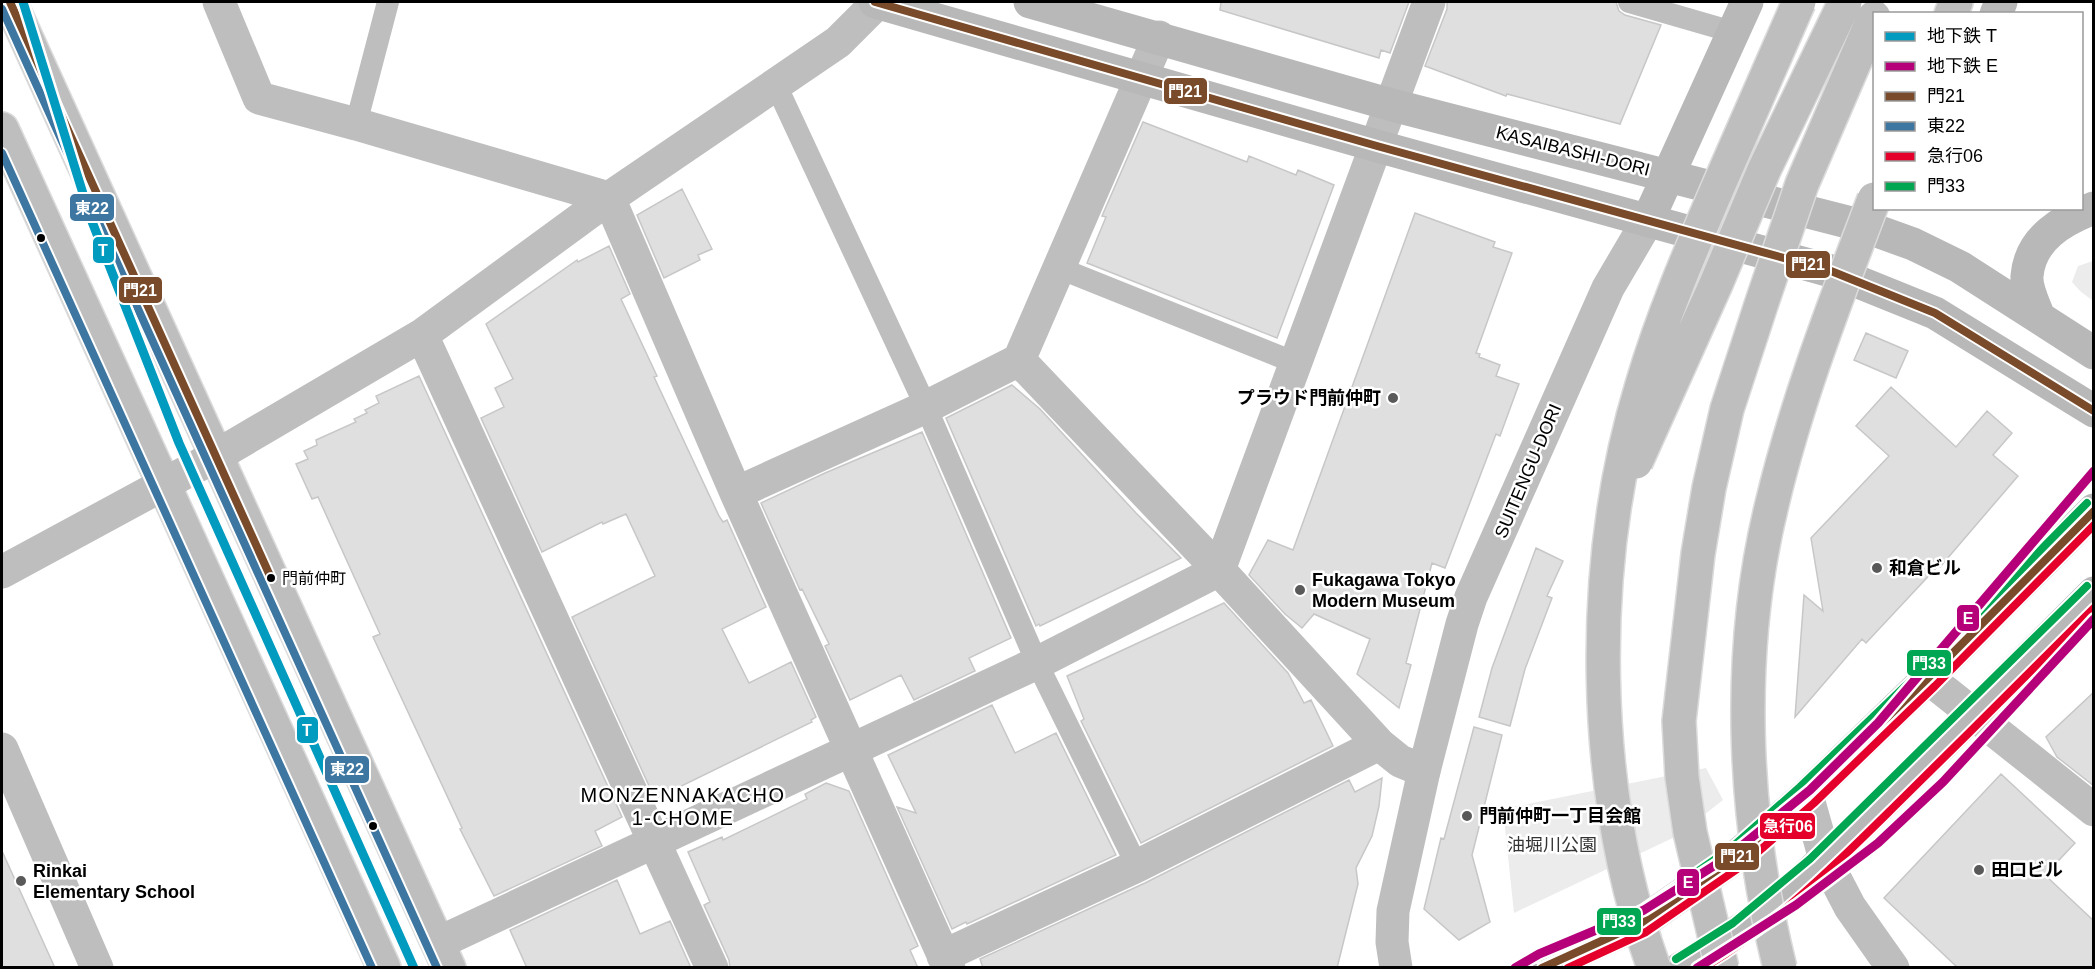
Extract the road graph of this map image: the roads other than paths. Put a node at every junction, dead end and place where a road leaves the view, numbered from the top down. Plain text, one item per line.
1 (10, 2) edge
2 (219, 2) edge
3 (388, 2) edge
4 (876, 2) edge
5 (1030, 2) edge
6 (1429, 2) edge
7 (1629, 2) edge
8 (1747, 2) edge
9 (1799, 2) edge
10 (1846, 2) edge
11 (1873, 20) edge
12 (1733, 32) junction
13 (1159, 37) junction
14 (1141, 78) junction
15 (776, 86) junction
16 (1392, 105) junction
17 (356, 124) junction
18 (2, 129) edge
19 (1377, 146) junction
20 (1668, 176) junction
21 (1724, 189) junction
22 (609, 198) junction
23 (1871, 208) edge
24 (1873, 210) edge
25 (2045, 210) edge
26 (2086, 211) edge
27 (1648, 220) junction
28 (1059, 268) junction
29 (2039, 317) junction
30 (422, 335) junction
31 (2094, 353) edge
32 (1019, 360) junction
33 (1296, 363) junction
34 (926, 407) junction
35 (2094, 411) edge
36 (216, 456) junction
37 (163, 485) junction
38 (736, 493) junction
39 (1615, 507) junction
40 (2094, 510) edge
41 (1219, 570) junction
42 (2, 572) edge
43 (2094, 593) edge
44 (1037, 663) junction
45 (1928, 678) junction
46 (1973, 714) junction
47 (1379, 744) junction
48 (2, 749) edge
49 (850, 749) junction
50 (1424, 771) junction
51 (1807, 795) junction
52 (2094, 810) edge
53 (654, 842) junction
54 (1825, 860) junction
55 (1137, 866) junction
56 (443, 956) edge
57 (946, 962) edge
58 (97, 968) edge
59 (384, 968) edge
60 (712, 968) edge
61 (1396, 968) edge
62 (1541, 968) edge
63 (1654, 968) edge
64 (1681, 968) edge
65 (1722, 968) edge
66 (1780, 968) edge
67 (1893, 968) edge

1 - 36 main road
2 - 17 main road
3 - 17 lane
4 - 14 main road
4 - 15 main road
5 - 13 main road, KASAIBASHI-DORI
6 - 16 main road
7 - 12 lane
8 - 12 main road, SUITENGU-DORI
9 - 39 main road, bridge
10 - 21 main road
10 - 39 main road, bridge
11 - 65 main road, bridge
12 - 20 main road, SUITENGU-DORI
13 - 14 main road
13 - 16 main road, KASAIBASHI-DORI
14 - 19 main road
14 - 28 main road
15 - 22 main road
15 - 34 lane
16 - 19 main road
16 - 20 main road, KASAIBASHI-DORI
17 - 22 main road
18 - 37 main road
19 - 27 main road
19 - 33 main road
20 - 21 main road, KASAIBASHI-DORI
20 - 27 main road, SUITENGU-DORI
21 - 23 main road, KASAIBASHI-DORI
21 - 27 main road
22 - 30 main road
22 - 38 main road
23 - 66 main road, bridge
24 - 29 main road, KASAIBASHI-DORI
25 - 26 main road
26 - 29 main road
27 - 35 main road
27 - 50 main road, SUITENGU-DORI
28 - 32 main road
28 - 33 lane
29 - 31 main road, KASAIBASHI-DORI
30 - 36 main road
30 - 53 main road
32 - 34 main road
32 - 41 main road
33 - 41 main road
34 - 38 main road
34 - 44 lane
36 - 37 main road
36 - 56 main road
37 - 42 main road
37 - 59 main road
38 - 49 main road
39 - 63 main road, bridge
40 - 45 main road
41 - 44 main road
41 - 47 main road
43 - 46 main road
44 - 49 main road
44 - 55 lane
45 - 46 main road
45 - 51 main road
46 - 52 main road
46 - 54 main road
47 - 50 main road
47 - 55 main road
48 - 58 main road
49 - 53 main road
49 - 57 main road
50 - 61 main road, SUITENGU-DORI
51 - 54 main road
51 - 62 main road
53 - 56 main road
53 - 60 main road
54 - 64 main road
54 - 67 main road
55 - 57 main road

